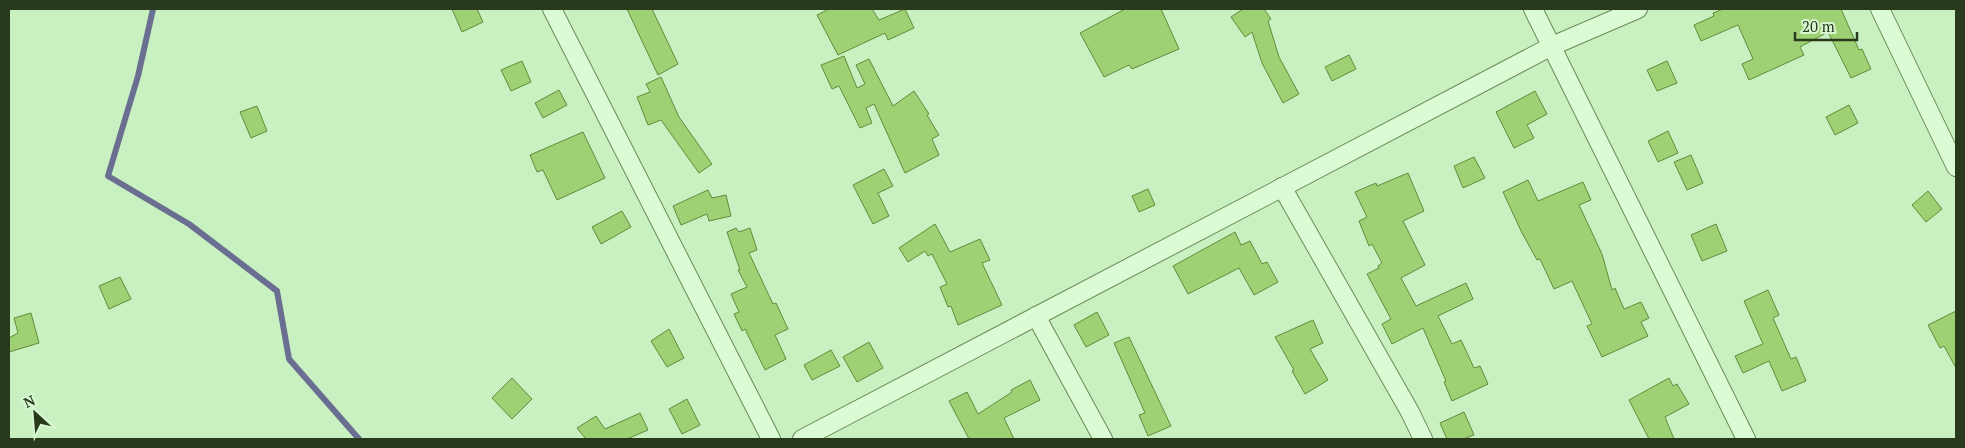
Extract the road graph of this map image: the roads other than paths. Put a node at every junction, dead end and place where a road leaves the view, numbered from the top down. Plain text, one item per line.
1 (552, 9) edge
2 (1533, 9) edge
3 (1638, 9) edge
4 (1880, 9) edge
5 (1552, 46) junction
6 (1956, 167) edge
7 (1282, 187) junction
8 (1036, 316) junction
9 (771, 439) edge
10 (802, 439) edge
11 (1103, 439) edge
12 (1423, 439) edge
13 (1746, 439) edge

1 - 9 street
2 - 5 street
3 - 5 street
4 - 6 street
5 - 7 street
5 - 13 street
7 - 8 street
7 - 12 street
8 - 10 street
8 - 11 street

